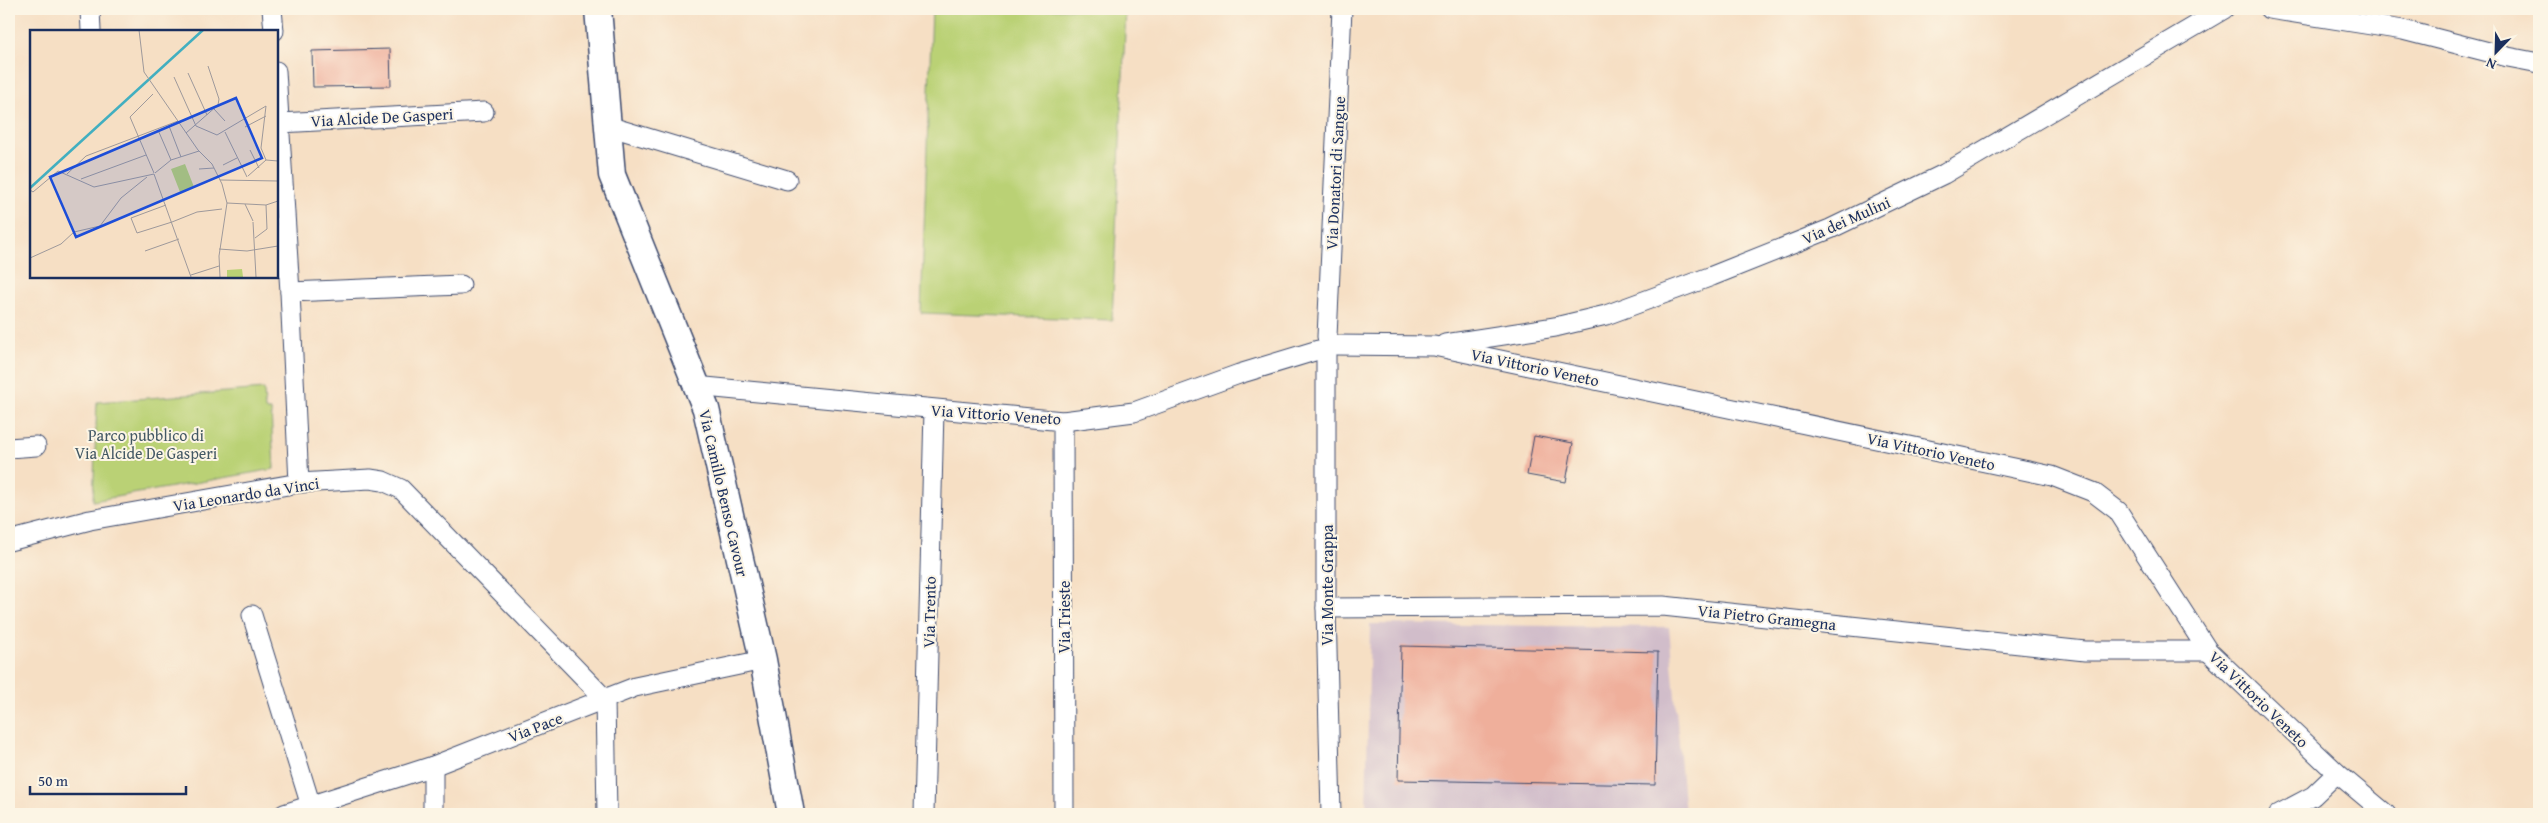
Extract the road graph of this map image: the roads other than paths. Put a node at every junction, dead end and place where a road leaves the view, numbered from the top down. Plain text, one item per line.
1 (90, 9) edge
2 (272, 9) edge
3 (598, 9) edge
4 (1342, 9) edge
5 (2224, 9) edge
6 (2269, 9) edge
7 (91, 30) edge
8 (274, 30) edge
9 (2539, 63) edge
10 (278, 97) edge
11 (484, 112) dead end
12 (280, 123) junction
13 (608, 126) junction
14 (787, 180) dead end
15 (461, 285) dead end
16 (290, 292) junction
17 (1434, 346) junction
18 (1327, 347) junction
19 (695, 386) junction
20 (934, 410) junction
21 (1063, 421) junction
22 (36, 446) dead end
23 (9, 448) edge
24 (299, 483) junction
25 (9, 541) edge
26 (1326, 608) junction
27 (252, 615) dead end
28 (2208, 652) junction
29 (763, 660) junction
30 (605, 699) junction
31 (433, 766) junction
32 (2337, 773) junction
33 (311, 806) junction
34 (284, 814) edge
35 (433, 814) edge
36 (607, 814) edge
37 (791, 814) edge
38 (924, 814) edge
39 (1064, 814) edge
40 (1331, 814) edge
41 (2279, 814) edge
42 (2386, 814) edge

1 - 7 street
2 - 8 street
3 - 13 street, Via Camillo Benso Cavour
4 - 18 street, Via Donatori di Sangue
5 - 17 street, Via dei Mulini
6 - 9 street
10 - 12 street
11 - 12 street, Via Alcide De Gasperi
12 - 16 street
13 - 14 street
13 - 19 street, Via Camillo Benso Cavour
15 - 16 street
16 - 24 street
17 - 18 street, Via Vittorio Veneto
17 - 28 street, Via Vittorio Veneto
18 - 21 street, Via Vittorio Veneto
18 - 26 street, Via Monte Grappa
19 - 20 street, Via Vittorio Veneto
19 - 29 street, Via Camillo Benso Cavour
20 - 21 street, Via Vittorio Veneto
20 - 38 street, Via Trento
21 - 39 street, Via Trieste
22 - 23 street
24 - 25 street, Via Leonardo da Vinci
24 - 30 street, Via Leonardo da Vinci
26 - 28 street, Via Pietro Gramegna
26 - 40 street, Via Monte Grappa
27 - 33 street
28 - 32 street, Via Vittorio Veneto
29 - 30 street, Via Pace
29 - 37 street, Via Camillo Benso Cavour
30 - 31 street, Via Pace
30 - 36 street
31 - 33 street, Via Pace
31 - 35 street
32 - 41 street
32 - 42 street, Via Vittorio Veneto
33 - 34 street, Via Pace

